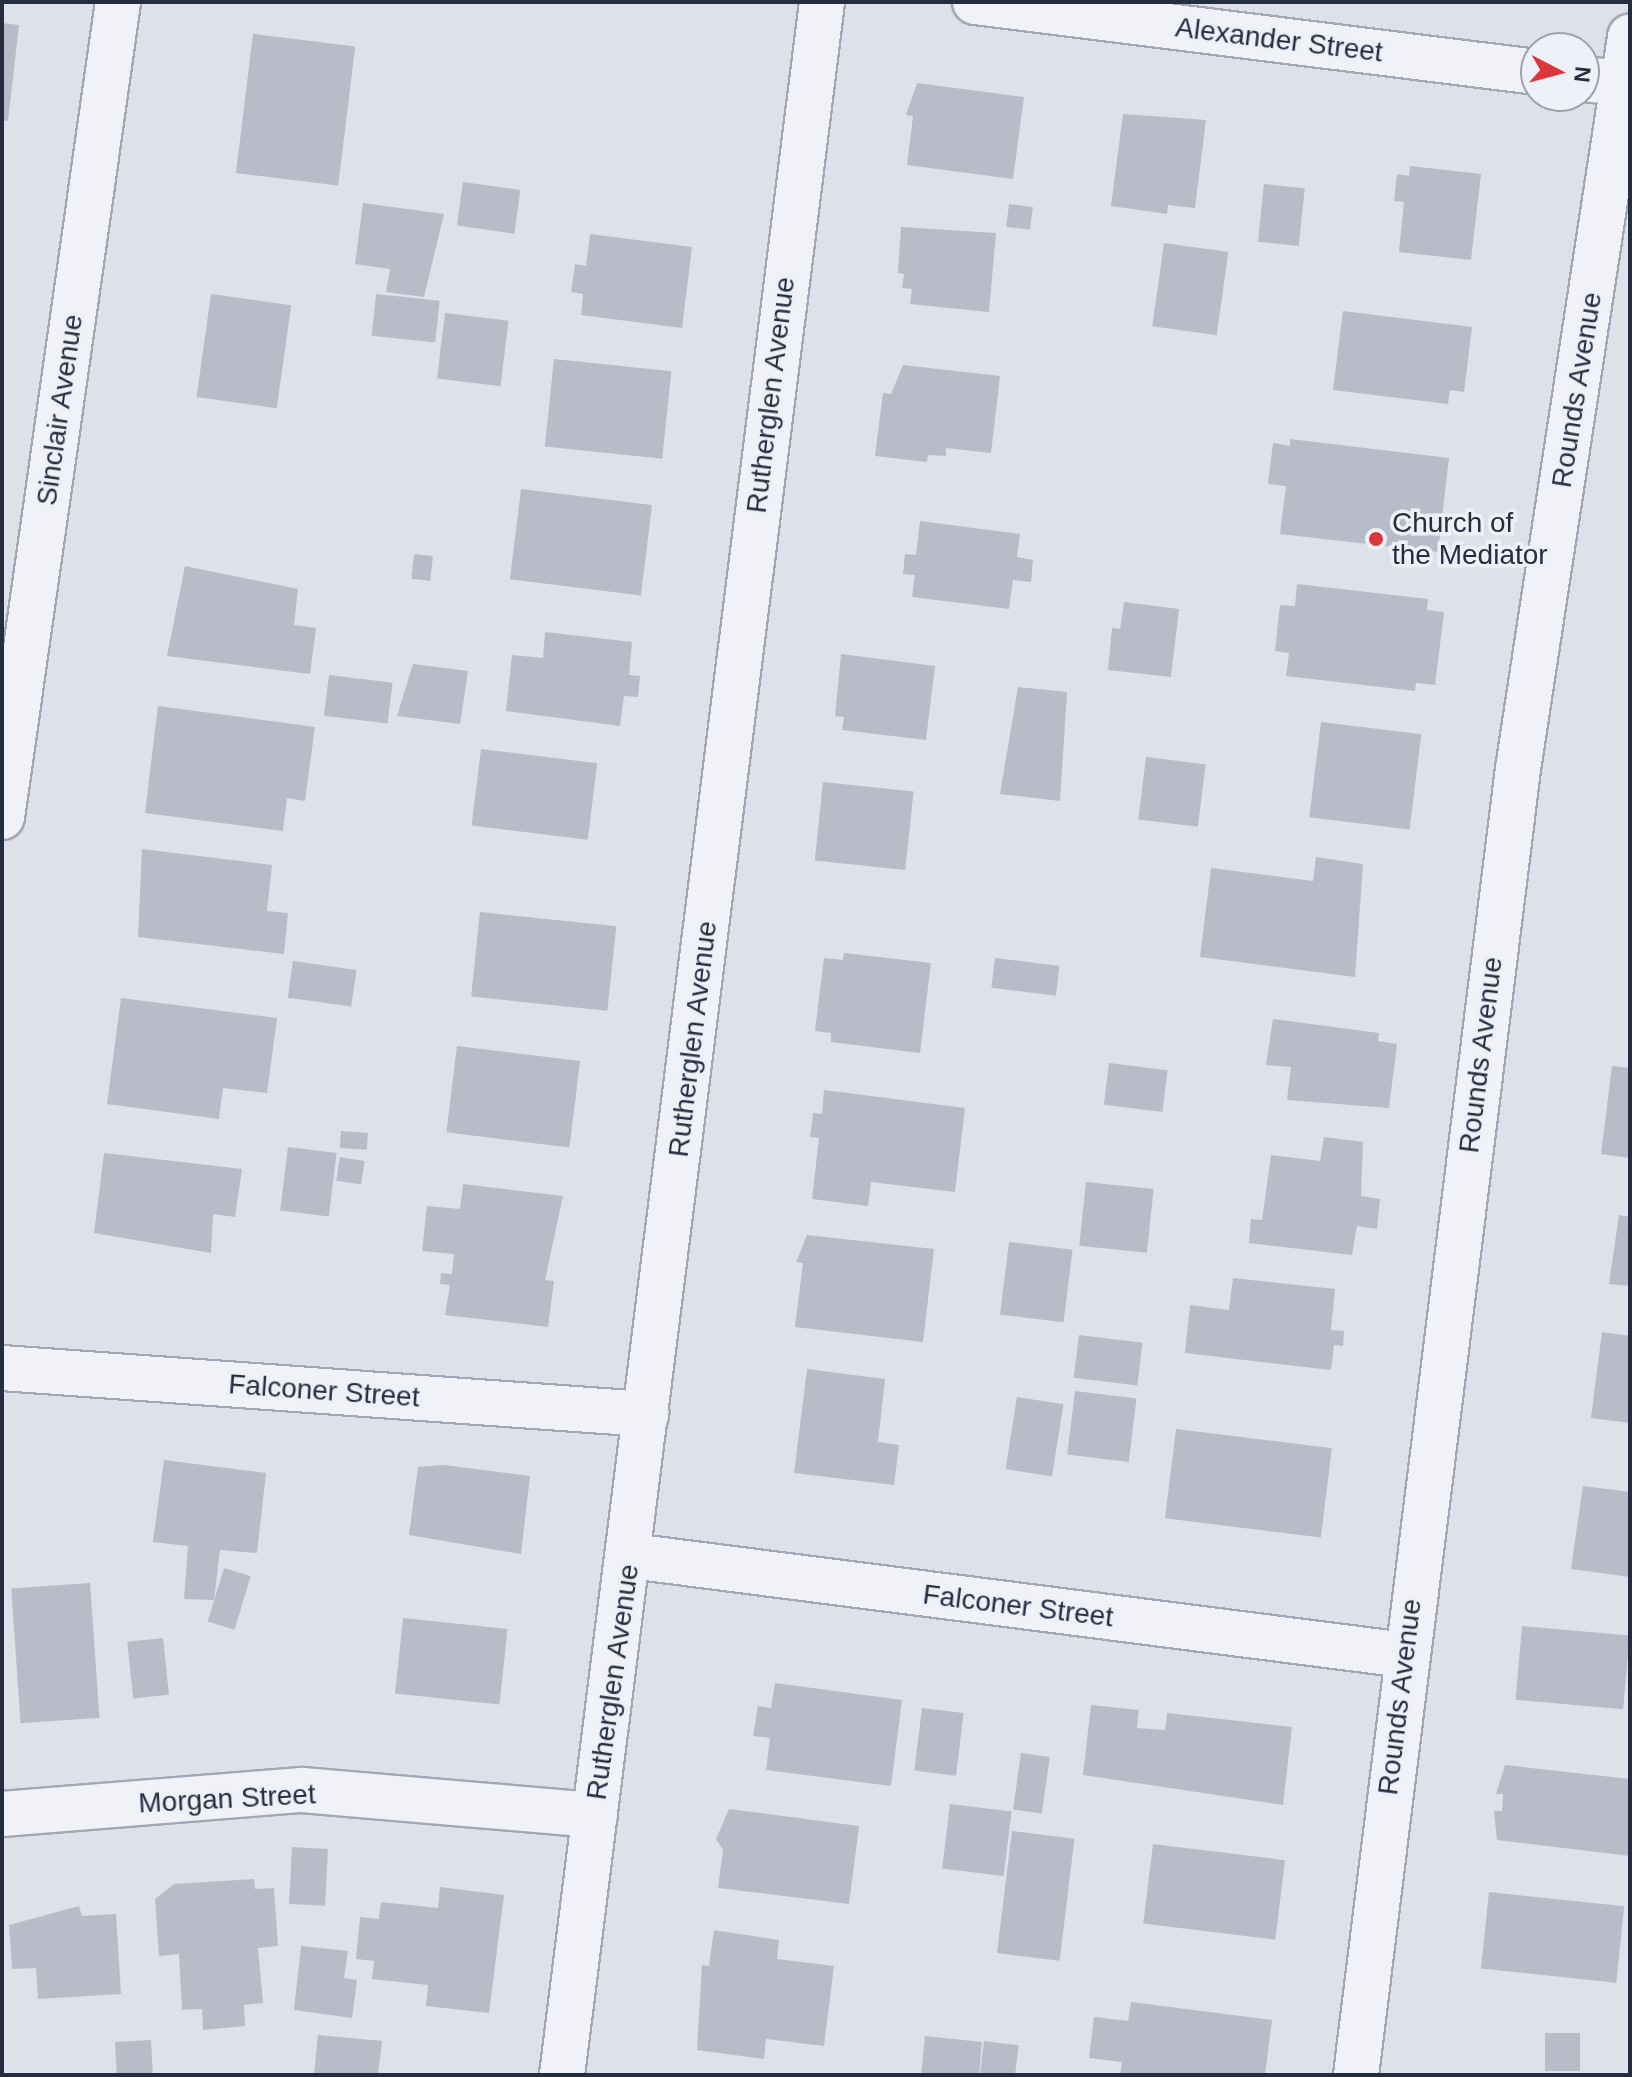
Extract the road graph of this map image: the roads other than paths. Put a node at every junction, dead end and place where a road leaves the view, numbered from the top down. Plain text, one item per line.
1 (118, 2) edge
2 (822, 2) edge
3 (975, 2) edge
4 (1630, 37) edge
5 (1520, 70) edge
6 (1613, 82) edge
7 (2, 817) edge
8 (2, 1368) edge
9 (646, 1414) junction
10 (631, 1556) junction
11 (1405, 1655) junction
12 (2, 1814) edge
13 (595, 1815) junction
14 (562, 2075) edge
15 (1356, 2075) edge

1 - 7 street, Sinclair Avenue
2 - 9 street, Rutherglen Avenue
3 - 5 street, Alexander Street
4 - 6 street, Rounds Avenue
6 - 11 street, Rounds Avenue
8 - 9 street, Falconer Street
9 - 10 street, Rutherglen Avenue
10 - 11 street, Falconer Street
10 - 13 street, Rutherglen Avenue
11 - 15 street, Rounds Avenue
12 - 13 street, Morgan Street
13 - 14 street, Rutherglen Avenue

